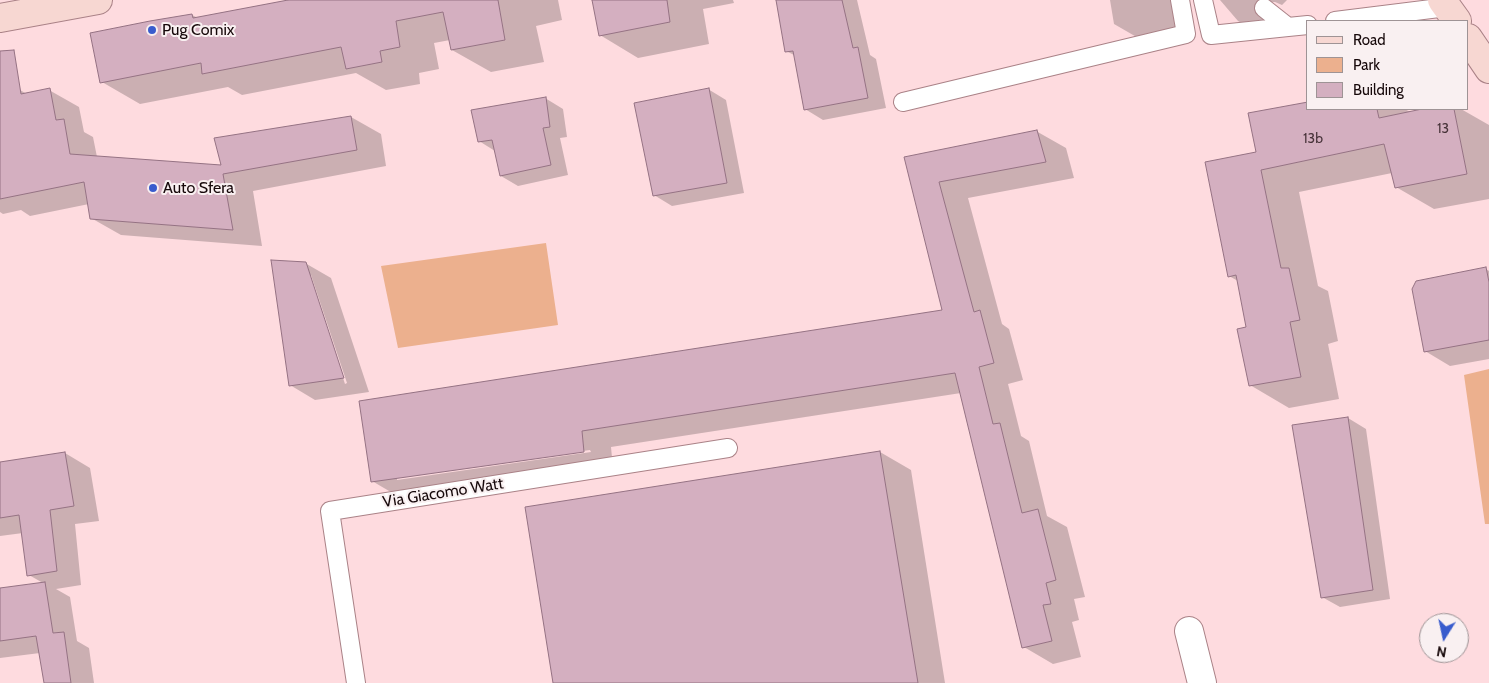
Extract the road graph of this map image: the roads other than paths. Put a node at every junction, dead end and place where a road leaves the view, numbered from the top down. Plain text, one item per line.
1 (98, 0) edge
2 (1180, 0) edge
3 (1203, 0) edge
4 (1264, 8) dead end
5 (1449, 9) edge
6 (0, 18) edge
7 (1344, 20) edge
8 (1306, 25) edge
9 (1288, 27) junction
10 (1469, 39) edge
11 (1489, 69) edge
12 (903, 102) dead end
13 (728, 448) dead end
14 (1189, 631) dead end
15 (356, 683) edge
16 (1202, 683) edge

1 - 6 street
2 - 12 lane
3 - 9 lane
4 - 9 lane
5 - 7 lane
8 - 9 lane
10 - 11 street
13 - 15 lane, Via Giacomo Watt
14 - 16 street

